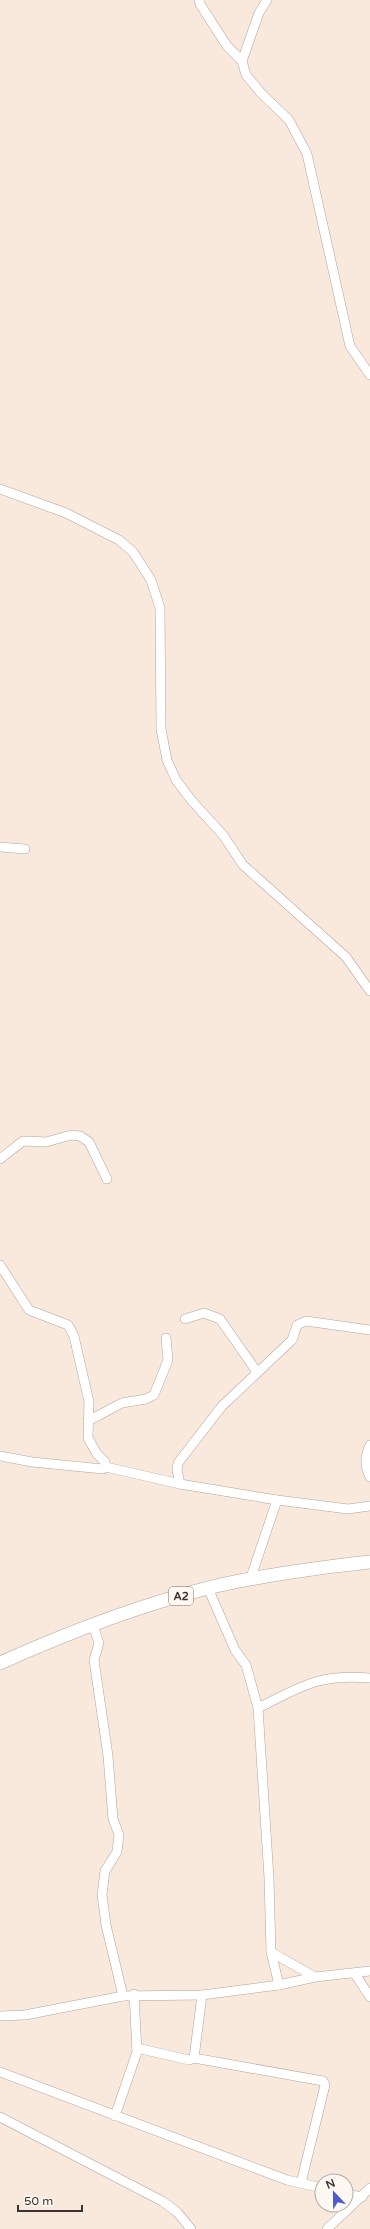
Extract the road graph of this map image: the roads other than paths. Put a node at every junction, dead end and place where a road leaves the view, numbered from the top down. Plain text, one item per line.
1 (199, 0) edge
2 (267, 0) edge
3 (242, 61) junction
4 (370, 375) edge
5 (0, 489) edge
6 (0, 847) edge
7 (25, 849) dead end
8 (370, 991) edge
9 (0, 1159) edge
10 (107, 1179) dead end
11 (0, 1264) edge
12 (185, 1319) dead end
13 (370, 1330) edge
14 (166, 1338) dead end
15 (257, 1372) junction
16 (88, 1421) junction
17 (370, 1445) edge
18 (0, 1456) edge
19 (106, 1467) junction
20 (370, 1477) edge
21 (180, 1484) junction
22 (277, 1500) junction
23 (370, 1506) edge
24 (370, 1562) edge
25 (250, 1580) junction
26 (208, 1588) junction
27 (93, 1625) junction
28 (0, 1663) edge
29 (370, 1678) edge
30 (258, 1708) junction
31 (271, 1952) junction
32 (370, 1971) edge
33 (355, 1974) junction
34 (315, 1977) junction
35 (279, 1985) junction
36 (134, 1994) junction
37 (202, 1995) junction
38 (123, 1996) junction
39 (370, 1997) edge
40 (0, 2016) edge
41 (137, 2048) junction
42 (194, 2058) junction
43 (0, 2072) edge
44 (115, 2116) junction
45 (0, 2117) edge
46 (301, 2184) junction
47 (314, 2186) edge
48 (370, 2188) edge
49 (354, 2196) edge
50 (362, 2197) junction
51 (191, 2229) edge
52 (327, 2229) edge

1 - 3 street
2 - 3 street
3 - 4 street
5 - 8 street
6 - 7 street
9 - 10 street
11 - 16 street
12 - 15 street
13 - 15 street
14 - 16 street
15 - 21 street
16 - 19 street
17 - 20 street
18 - 19 street
19 - 21 street
21 - 22 street
22 - 23 street
22 - 25 street
24 - 25 highway, A2
25 - 26 highway, A2
26 - 27 highway, A2
26 - 30 street
27 - 28 highway, A2
27 - 38 street
29 - 30 street
30 - 31 street
31 - 34 street
31 - 35 street
32 - 33 street
33 - 34 street
33 - 39 street
34 - 35 street
35 - 37 street
36 - 37 street
36 - 38 street
36 - 41 street
37 - 42 street
38 - 40 street
41 - 42 street
41 - 44 street
42 - 46 street
43 - 44 street
44 - 46 street
45 - 51 street
46 - 47 street
48 - 50 street
49 - 50 street
50 - 52 street

